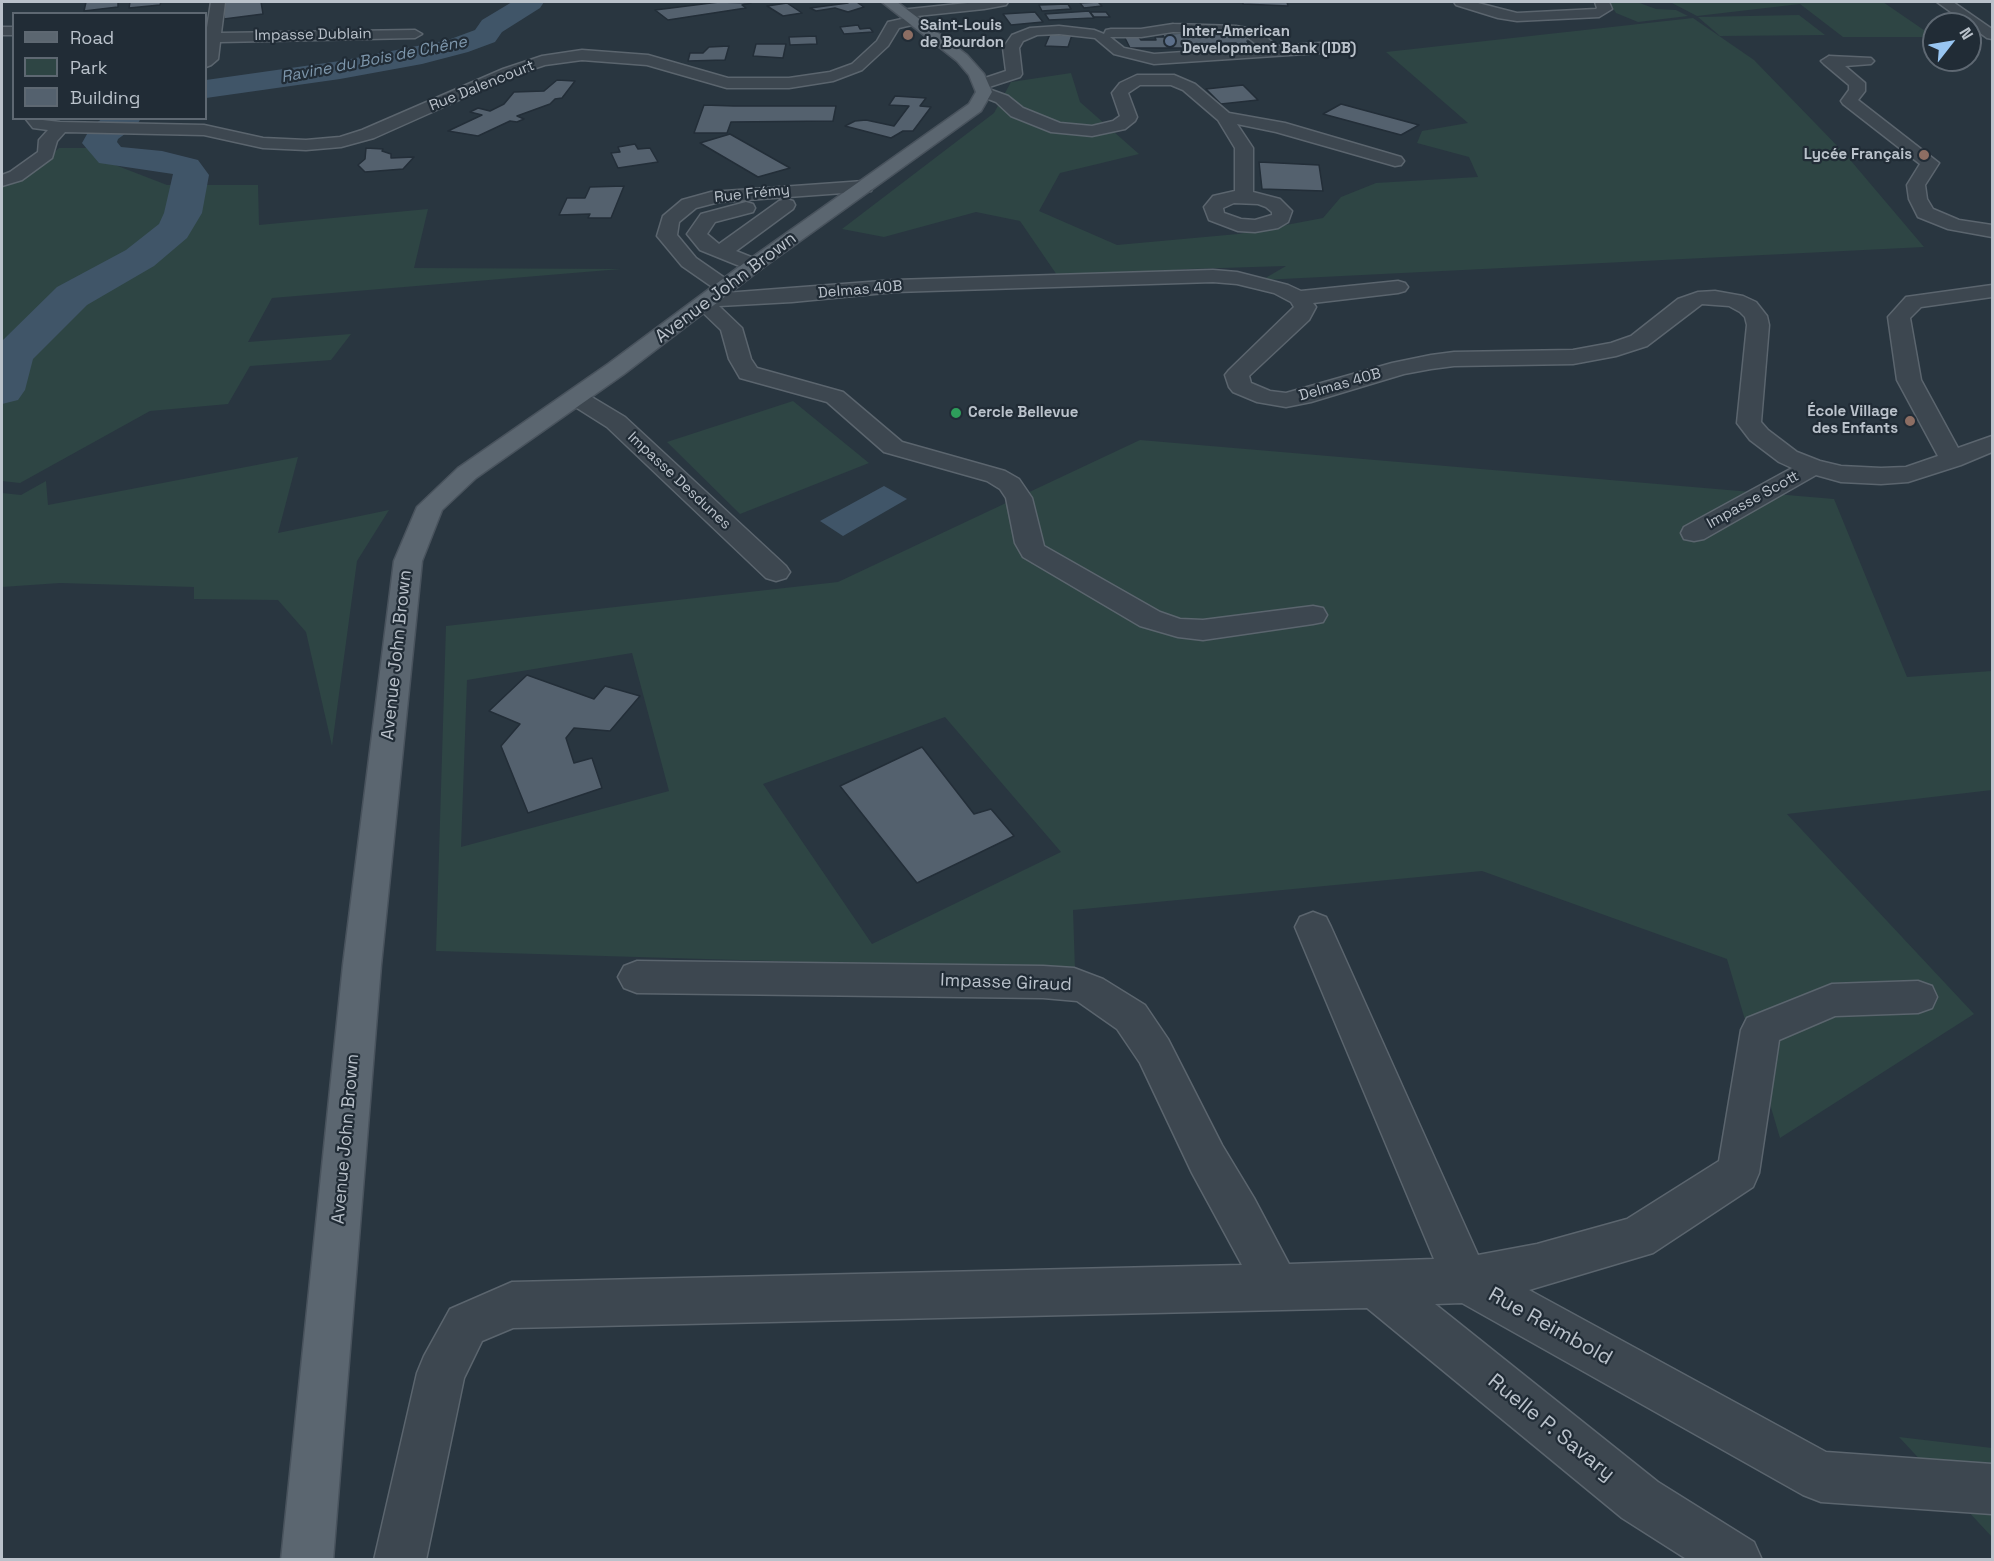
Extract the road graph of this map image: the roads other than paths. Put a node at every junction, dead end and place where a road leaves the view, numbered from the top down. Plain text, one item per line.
1 (218, 2) edge
2 (1001, 2) edge
3 (1461, 2) edge
4 (1602, 2) edge
5 (1944, 2) edge
6 (1446, 6) dead end
7 (903, 11) edge
8 (1479, 23) dead end
9 (415, 34) dead end
10 (1102, 35) junction
11 (1992, 35) edge
12 (208, 38) edge
13 (1320, 48) dead end
14 (1275, 52) junction
15 (207, 61) edge
16 (1866, 61) dead end
17 (983, 88) junction
18 (1224, 117) junction
19 (35, 120) edge
20 (60, 128) junction
21 (1395, 160) dead end
22 (2, 181) edge
23 (864, 187) junction
24 (1244, 196) dead end
25 (786, 205) junction
26 (837, 206) junction
27 (1992, 231) edge
28 (721, 252) junction
29 (754, 265) junction
30 (1398, 287) dead end
31 (1992, 291) edge
32 (714, 297) junction
33 (1298, 298) junction
34 (577, 398) junction
35 (1992, 443) edge
36 (1952, 460) junction
37 (1812, 467) junction
38 (1694, 532) dead end
39 (776, 572) dead end
40 (1313, 615) dead end
41 (1313, 927) dead end
42 (637, 977) dead end
43 (1918, 997) dead end
44 (1466, 1280) junction
45 (1375, 1285) junction
46 (1276, 1287) junction
47 (1992, 1489) edge
48 (307, 1560) edge
49 (400, 1560) edge
50 (1736, 1560) edge

1 - 12 street
2 - 7 street, Rue Dalencourt
3 - 4 street
5 - 11 street
6 - 8 street
7 - 17 main road
7 - 20 street, Rue Dalencourt
9 - 12 street, Impasse Dublain
10 - 14 street
10 - 14 street
10 - 17 street
12 - 15 street
13 - 14 street
16 - 27 street
17 - 18 street
17 - 23 main road, Avenue John Brown
18 - 21 street
18 - 24 street
19 - 20 street, Rue Dalencourt
20 - 22 street
23 - 26 main road, Avenue John Brown
23 - 32 street, Rue Frémy
25 - 26 street
25 - 28 street
25 - 28 street
26 - 29 main road, Avenue John Brown
28 - 29 street
29 - 32 main road, Avenue John Brown
30 - 33 street
31 - 36 street
32 - 33 street, Delmas 40B
32 - 34 main road, Avenue John Brown
32 - 40 street
33 - 37 street, Delmas 40B
34 - 39 street, Impasse Desdunes
34 - 48 main road, Avenue John Brown
35 - 36 street, Delmas 40B
36 - 37 street, Delmas 40B
37 - 38 street, Impasse Scott
41 - 44 street
42 - 46 street, Impasse Giraud
43 - 44 street
44 - 45 street
44 - 47 street, Rue Reimbold
45 - 46 street
45 - 50 street, Ruelle P. Savary
46 - 49 street

